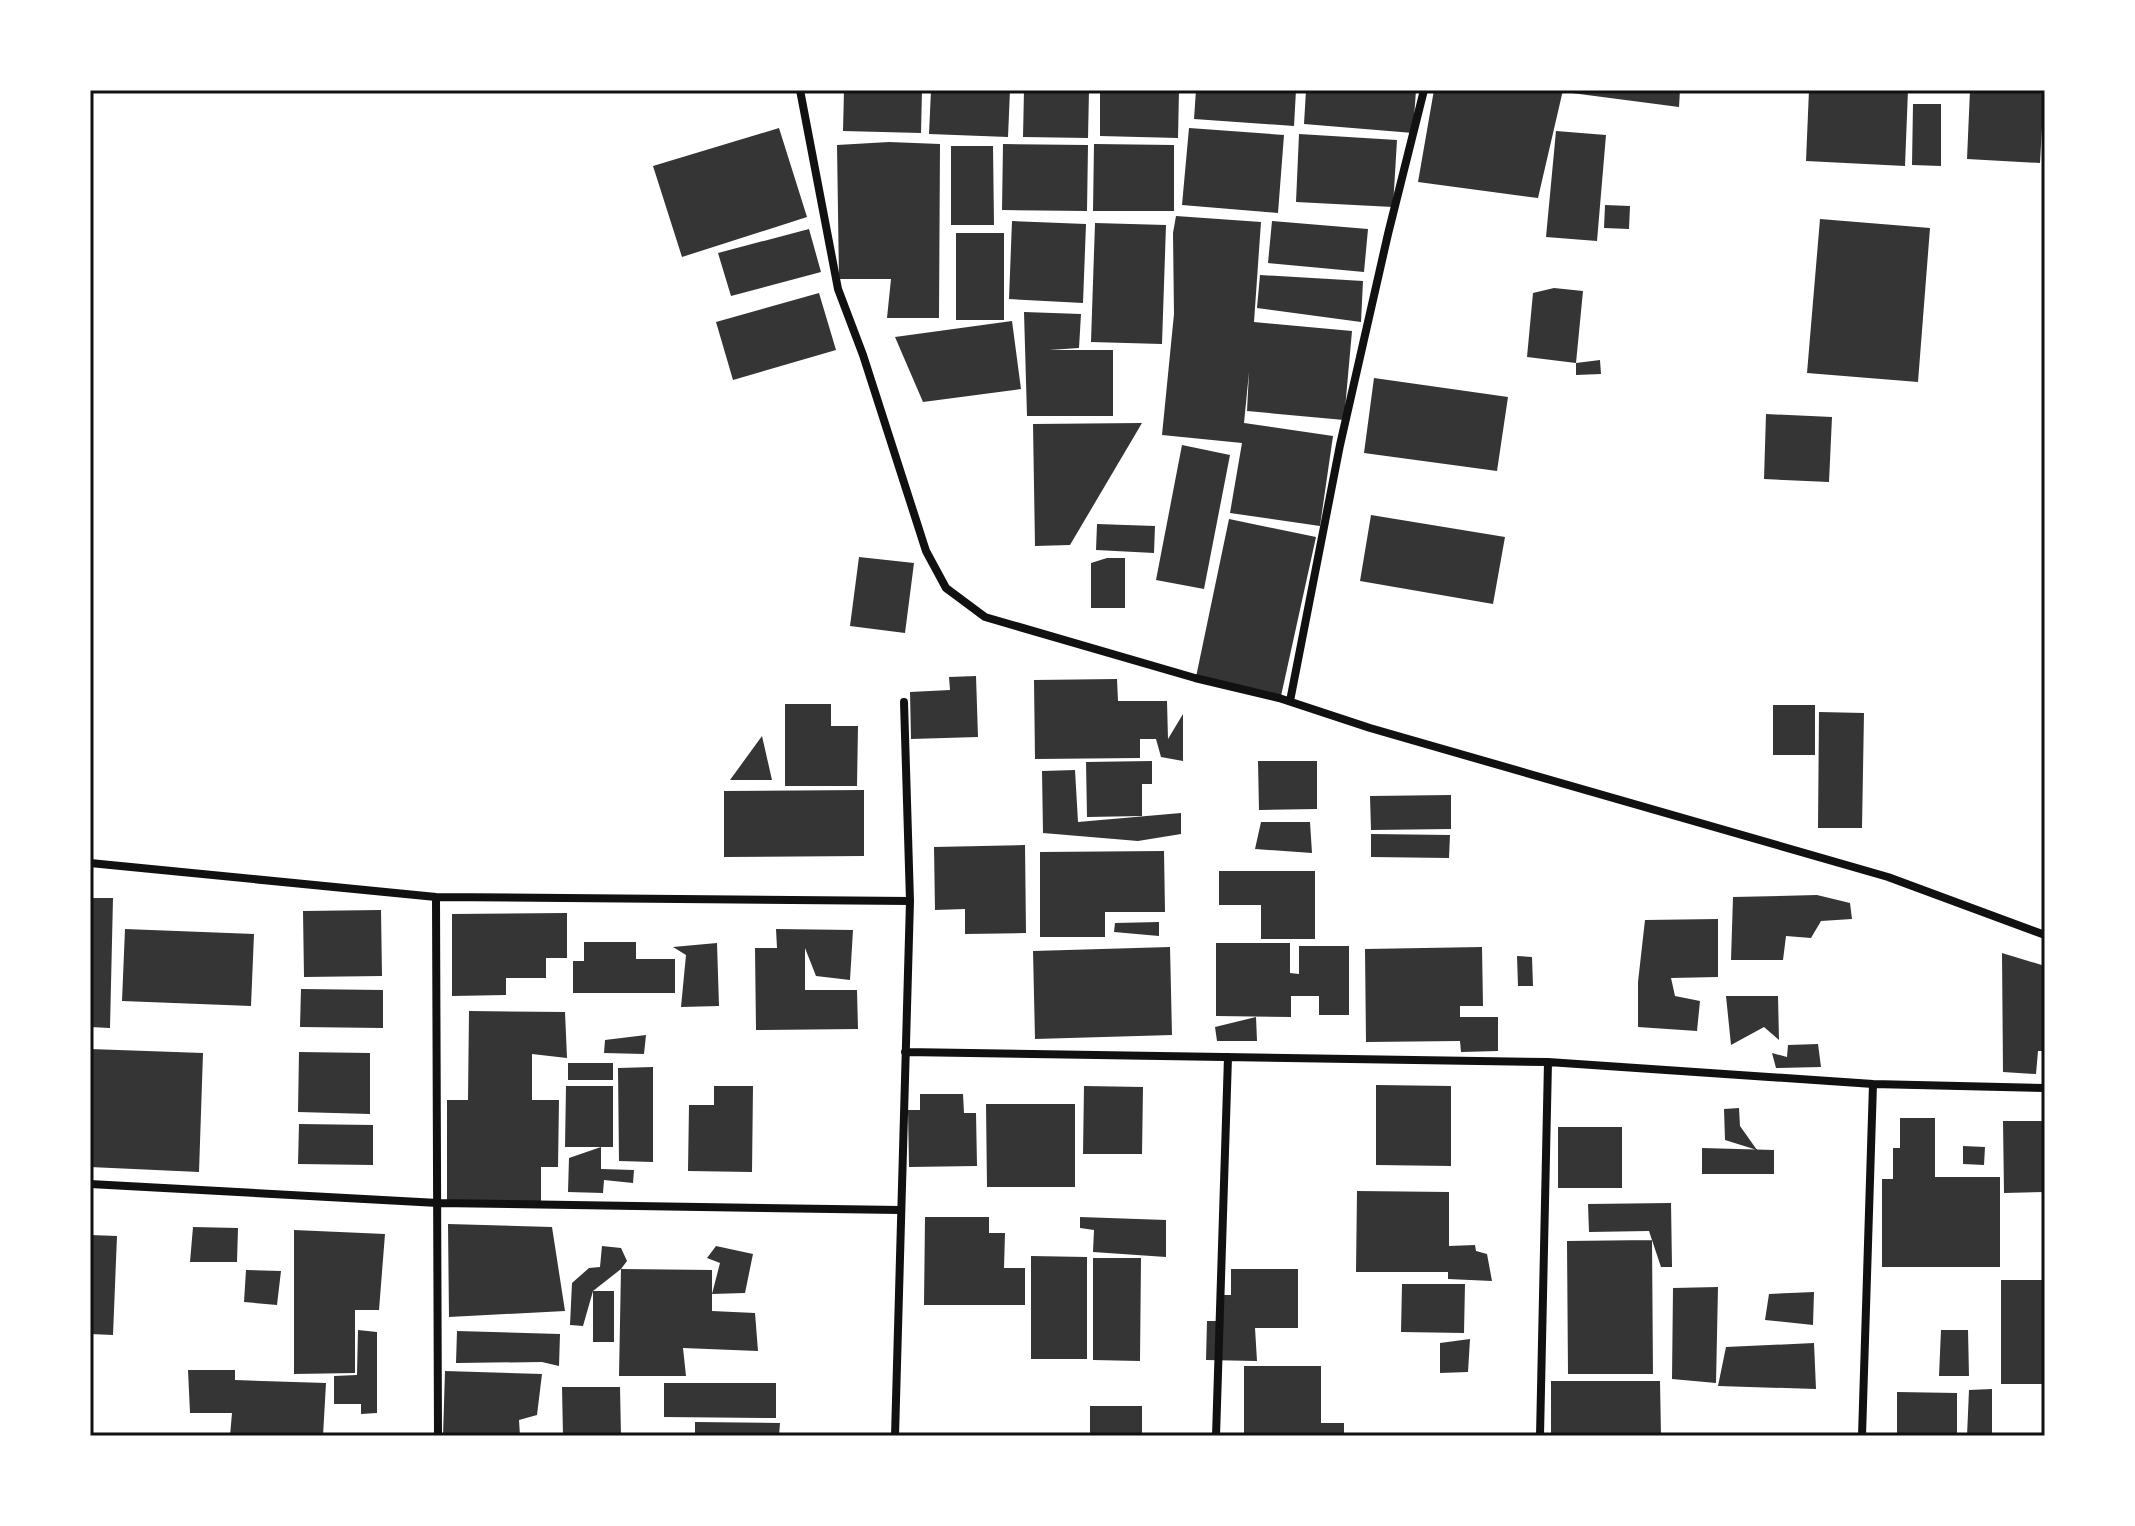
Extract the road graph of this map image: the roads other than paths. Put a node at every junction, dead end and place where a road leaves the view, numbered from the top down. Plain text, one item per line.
1 (800, 90) edge
2 (1424, 90) edge
3 (1290, 701) junction
4 (904, 702) dead end
5 (90, 863) edge
6 (436, 897) junction
7 (910, 901) junction
8 (2045, 935) edge
9 (905, 1052) junction
10 (1228, 1057) junction
11 (1548, 1062) junction
12 (1873, 1084) junction
13 (2045, 1088) edge
14 (90, 1184) edge
15 (438, 1203) junction
16 (900, 1210) junction
17 (438, 1436) edge
18 (895, 1436) edge
19 (1216, 1436) edge
20 (1540, 1436) edge
21 (1862, 1436) edge

1 - 3 street
2 - 3 street
3 - 8 street
4 - 7 street
5 - 6 street
6 - 7 street
6 - 15 street
7 - 9 street
9 - 10 street
9 - 16 street
10 - 11 street
10 - 19 street
11 - 12 street
11 - 20 street
12 - 13 street
12 - 21 street
14 - 15 street
15 - 16 street
15 - 17 street
16 - 18 street

